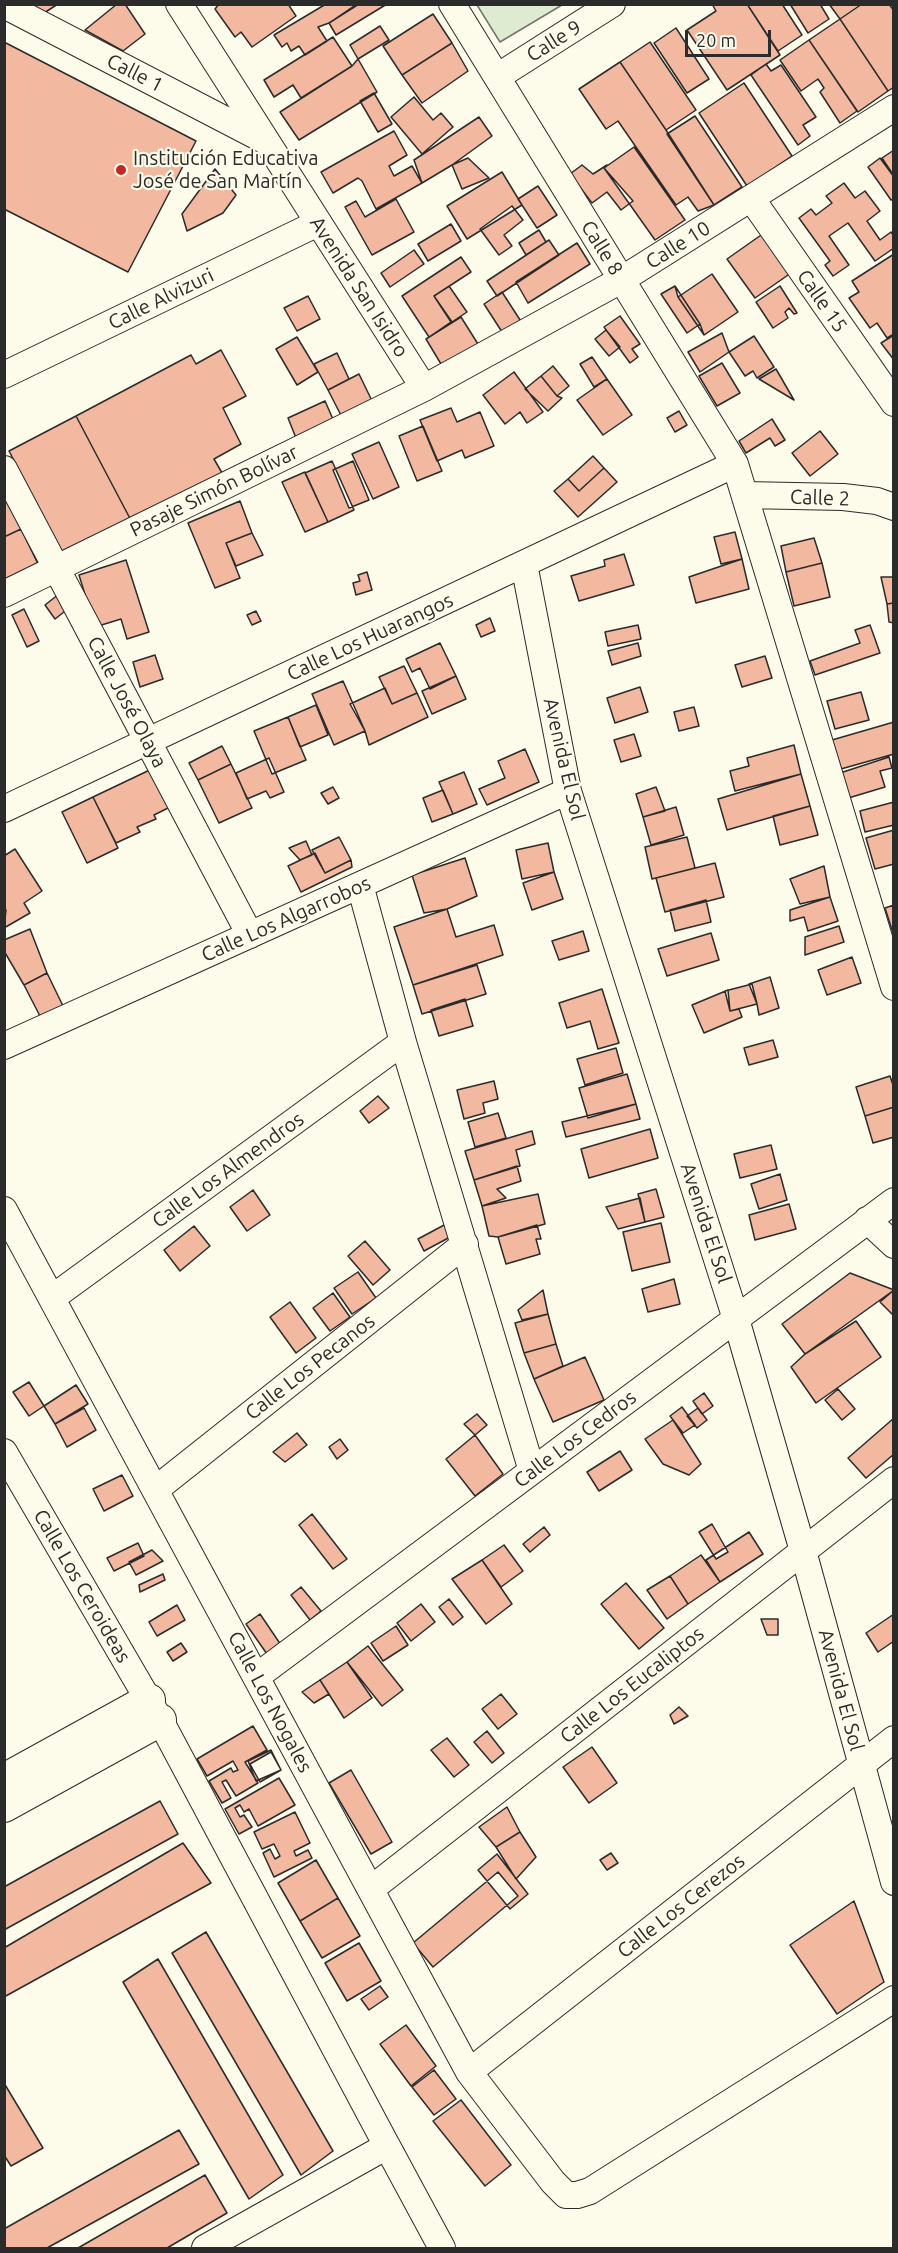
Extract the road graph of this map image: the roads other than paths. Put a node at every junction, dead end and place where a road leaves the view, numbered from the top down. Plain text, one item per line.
1 (179, 4) edge
2 (452, 4) edge
3 (612, 4) edge
4 (4, 5) edge
5 (496, 77) junction
6 (894, 108) edge
7 (266, 141) junction
8 (751, 198) junction
9 (318, 223) junction
10 (621, 280) junction
11 (4, 375) edge
12 (424, 388) junction
13 (894, 404) edge
14 (735, 464) junction
15 (4, 469) edge
16 (746, 495) junction
17 (894, 507) edge
18 (524, 564) junction
19 (57, 568) junction
20 (4, 594) edge
21 (147, 742) junction
22 (568, 791) junction
23 (4, 809) edge
24 (360, 885) junction
25 (250, 935) junction
26 (894, 987) edge
27 (403, 1042) junction
28 (4, 1046) edge
29 (894, 1201) edge
30 (4, 1210) edge
31 (867, 1220) junction
32 (465, 1244) junction
33 (894, 1245) edge
34 (52, 1298) junction
35 (736, 1318) junction
36 (4, 1452) edge
37 (532, 1471) junction
38 (894, 1480) edge
39 (155, 1490) junction
40 (803, 1551) junction
41 (256, 1677) junction
42 (154, 1710) junction
43 (894, 1739) edge
44 (861, 1765) junction
45 (4, 1780) edge
46 (4, 1806) edge
47 (894, 1881) edge
48 (371, 1889) junction
49 (894, 1999) edge
50 (469, 2072) junction
51 (387, 2146) junction
52 (205, 2248) edge
53 (442, 2248) edge

1 - 7 street, Avenida San Isidro
2 - 5 street, Calle 8
3 - 5 street, Calle 9
4 - 7 street, Calle 1
5 - 10 street, Calle 8
6 - 8 street, Calle 10
7 - 9 street, Avenida San Isidro
8 - 10 street, Calle 10
8 - 13 street, Calle 15
9 - 11 street, Calle Alvizuri
9 - 12 street, Avenida San Isidro
10 - 12 street, Calle 10
10 - 14 street, Calle 8
12 - 19 street, Pasaje Simón Bolívar
14 - 16 street, Calle 8
14 - 18 street, Calle Los Huarangos
15 - 19 street, Calle José Olaya
16 - 17 street, Calle 2
16 - 26 street, Calle 8
18 - 21 street, Calle Los Huarangos
18 - 22 street, Avenida El Sol
19 - 20 street, Pasaje Simón Bolívar
19 - 21 street, Calle José Olaya
21 - 23 street, Calle Los Huarangos
21 - 25 street, Calle José Olaya
22 - 24 street, Calle Los Algarrobos
22 - 35 street, Avenida El Sol
24 - 25 street, Calle Los Algarrobos
24 - 27 street
25 - 28 street, Calle Los Algarrobos
27 - 32 street
27 - 34 street, Calle Los Almendros
29 - 31 street, Calle Los Cedros
30 - 34 street, Calle Los Nogales
31 - 33 street
31 - 35 street, Calle Los Cedros
32 - 37 street
32 - 39 street, Calle Los Pecanos
34 - 39 street, Calle Los Nogales
35 - 37 street, Calle Los Cedros
35 - 40 street, Avenida El Sol
36 - 42 street, Calle Los Ceroideas
37 - 41 street, Calle Los Cedros
38 - 40 street, Calle Los Eucaliptos
39 - 41 street, Calle Los Nogales
40 - 44 street, Avenida El Sol
40 - 48 street, Calle Los Eucaliptos
41 - 48 street, Calle Los Nogales
42 - 45 street
42 - 46 street
42 - 51 street, Calle Los Ceroideas
43 - 44 street, Calle Los Cerezos
44 - 47 street, Avenida El Sol
44 - 50 street, Calle Los Cerezos
48 - 50 street, Calle Los Nogales
49 - 50 street, Calle Los Nogales
51 - 52 street
51 - 53 street, Calle Los Ceroideas

